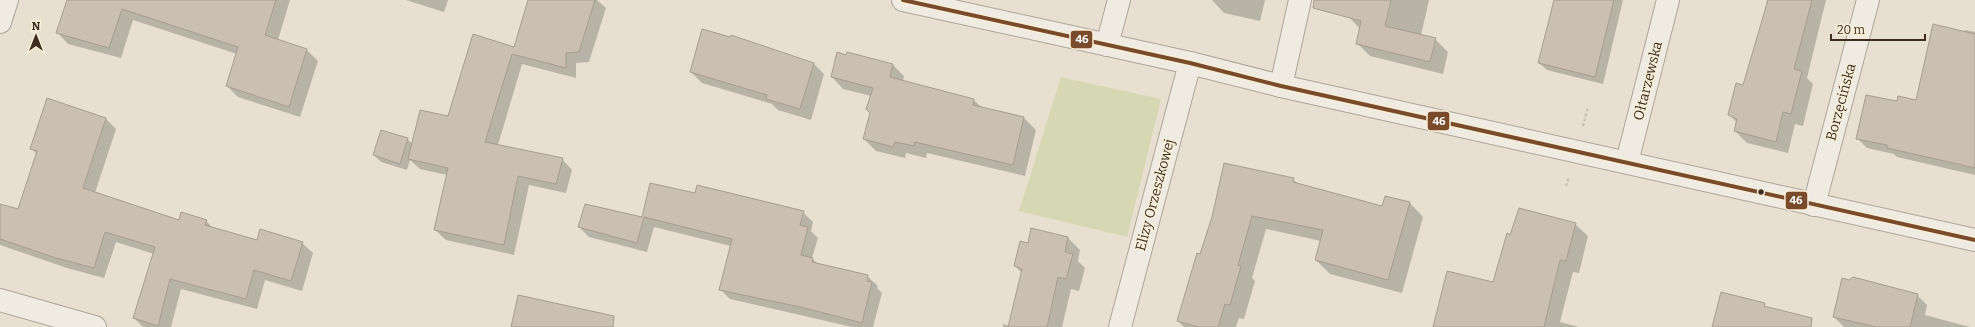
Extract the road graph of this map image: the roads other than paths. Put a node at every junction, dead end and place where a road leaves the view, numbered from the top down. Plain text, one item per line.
1 (7, 0) edge
2 (903, 0) edge
3 (1119, 0) edge
4 (1300, 0) edge
5 (1668, 0) edge
6 (1868, 0) edge
7 (0, 22) edge
8 (1107, 45) junction
9 (1190, 63) junction
10 (1281, 86) junction
11 (1627, 162) junction
12 (1814, 205) junction
13 (1975, 240) edge
14 (0, 300) edge
15 (94, 327) edge
16 (1120, 327) edge

1 - 7 street
2 - 8 street
3 - 8 street
4 - 10 street
5 - 11 street, Ołtarzewska
6 - 12 street, Borzęcińska
8 - 9 street
9 - 10 street
9 - 16 street, Elizy Orzeszkowej
10 - 11 street
11 - 12 street
12 - 13 street
14 - 15 street

